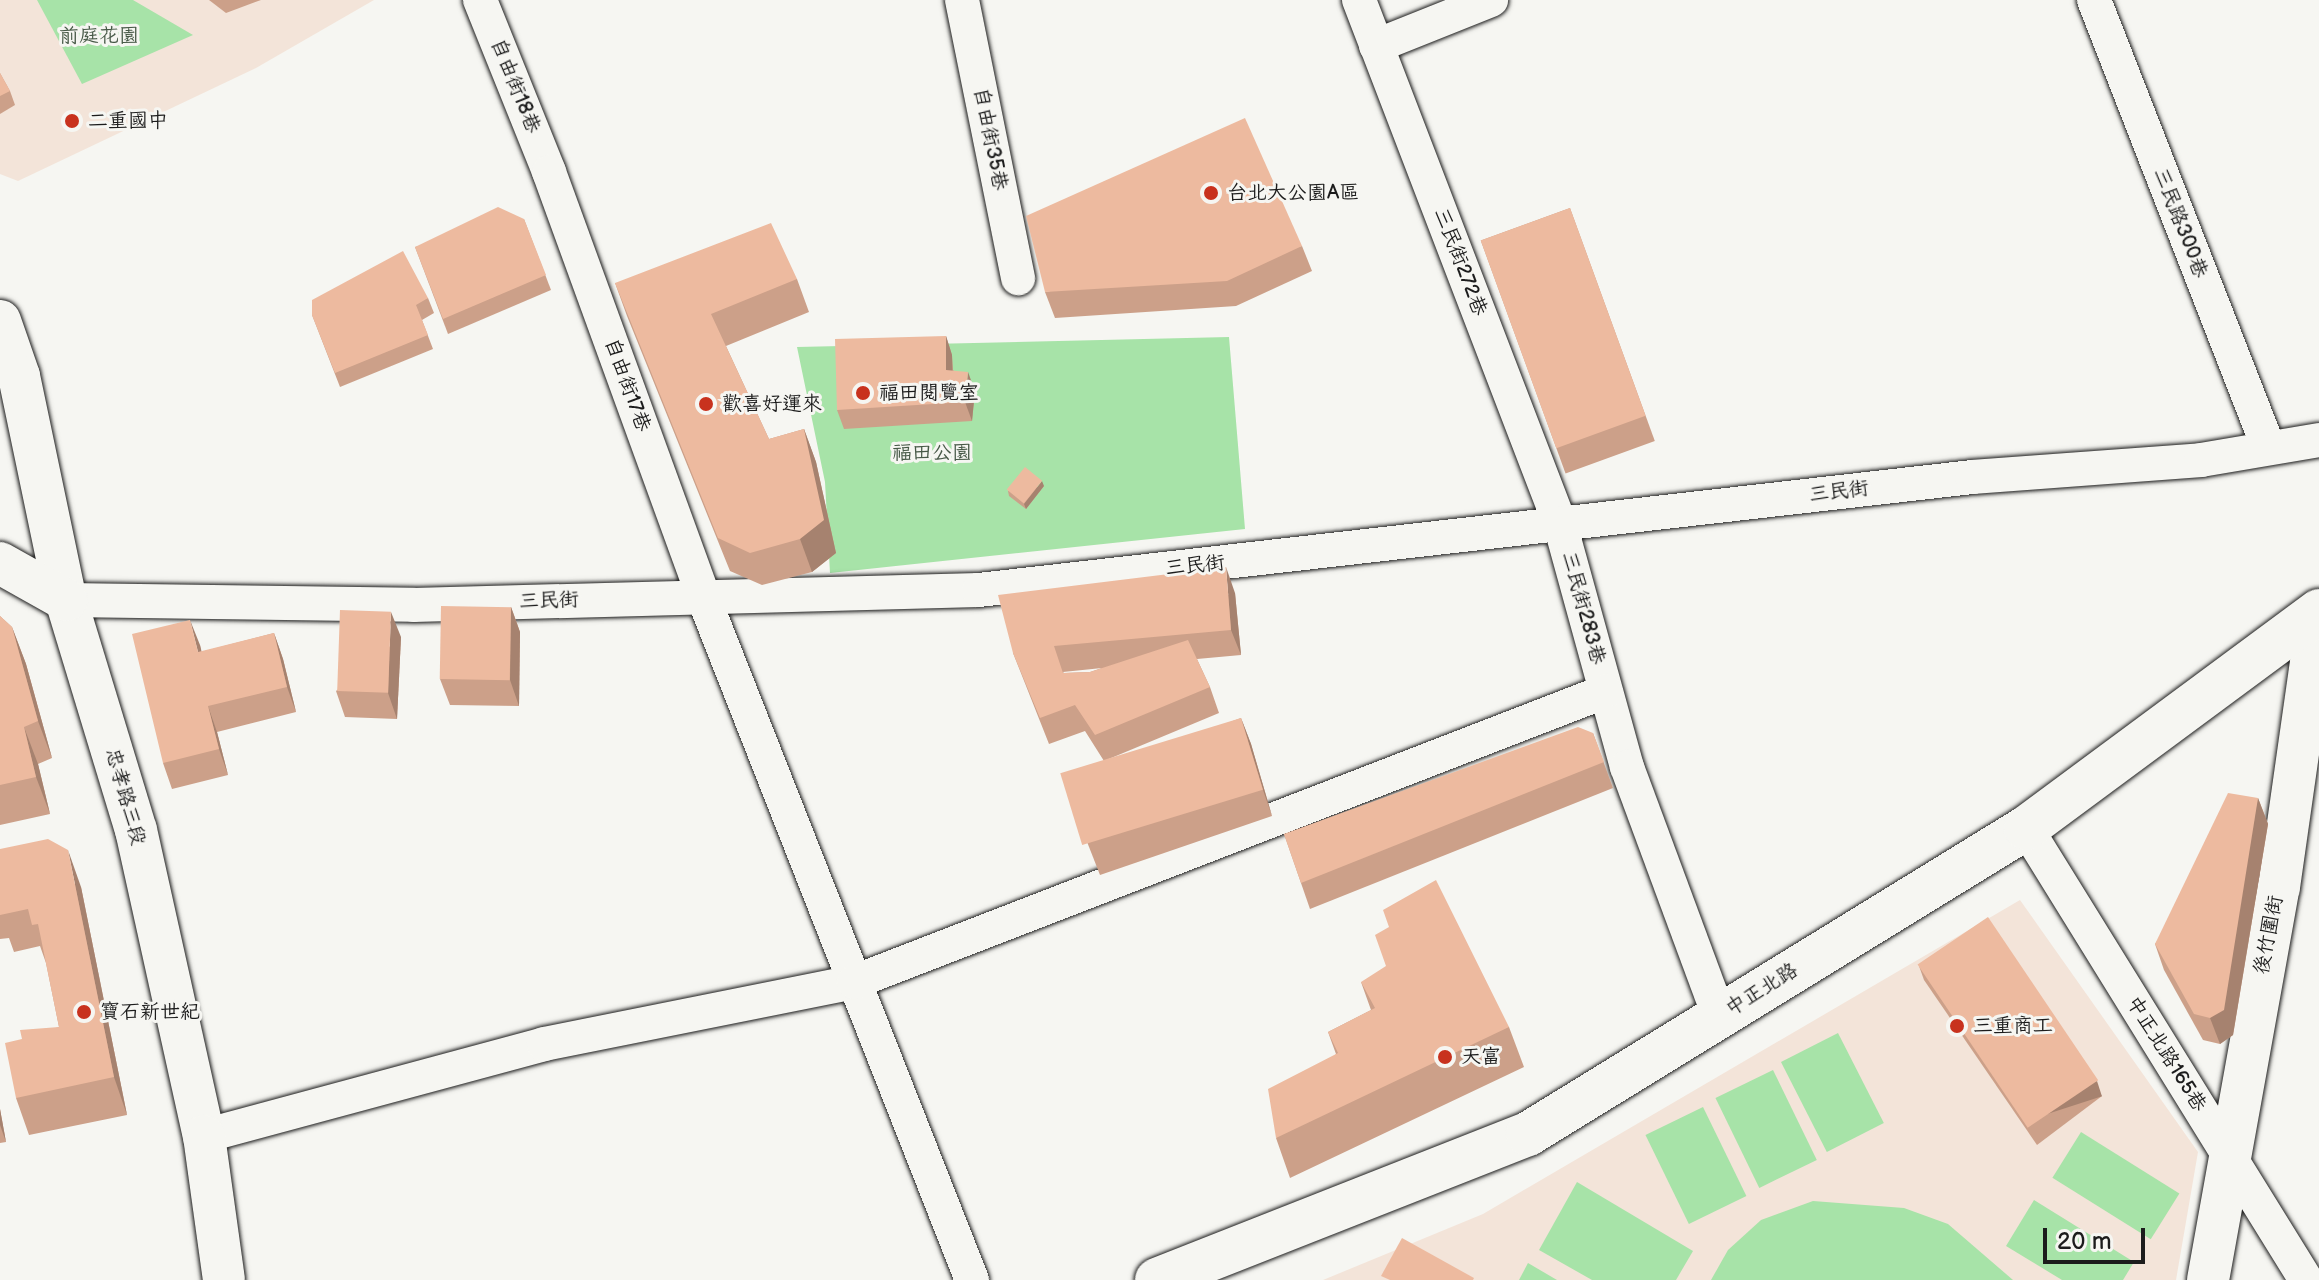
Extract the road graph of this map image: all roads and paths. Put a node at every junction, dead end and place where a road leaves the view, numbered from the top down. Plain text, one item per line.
1 (480, 0) edge
2 (962, 0) edge
3 (1359, 0) edge
4 (1491, 0) edge
5 (2094, 0) edge
6 (1376, 46) junction
7 (549, 172) joint
8 (1018, 278) dead end
9 (0, 321) edge
10 (2319, 440) edge
11 (2268, 446) junction
12 (1560, 524) junction
13 (0, 563) edge
14 (2319, 588) edge
15 (0, 589) edge
16 (704, 599) junction
17 (66, 600) junction
18 (2318, 612) edge
19 (1606, 691) junction
20 (2026, 828) junction
21 (854, 982) junction
22 (1719, 1016) junction
23 (204, 1136) junction
24 (2228, 1154) junction
25 (224, 1280) edge
26 (972, 1280) edge
27 (1157, 1280) edge
28 (2208, 1280) edge
29 (2306, 1280) edge

1 - 7 street, 自由街18巷
2 - 8 street, 自由街35巷
3 - 6 street, 三民街272巷
4 - 6 street
5 - 11 street, 三民路300巷
6 - 12 street, 三民街272巷
7 - 16 street, 自由街17巷
9 - 17 street, 忠孝路三段
10 - 11 street, 三民街
11 - 12 street, 三民街
12 - 16 street, 三民街
12 - 19 street, 三民街283巷
13 - 17 street, 三民街
14 - 18 street, 後竹圍街
15 - 17 street, 三民街
16 - 17 street, 三民街
16 - 21 street, 自由街17巷
17 - 23 street, 忠孝路三段
18 - 20 main road, 中正北路
18 - 24 street, 後竹圍街
19 - 21 street
19 - 22 street, 三民街283巷
20 - 22 main road, 中正北路
20 - 24 street, 中正北路165巷
21 - 23 street
21 - 26 street, 自由街17巷
22 - 27 main road, 中正北路
23 - 25 street, 忠孝路三段
24 - 28 street, 後竹圍街
24 - 29 street, 中正北路165巷

